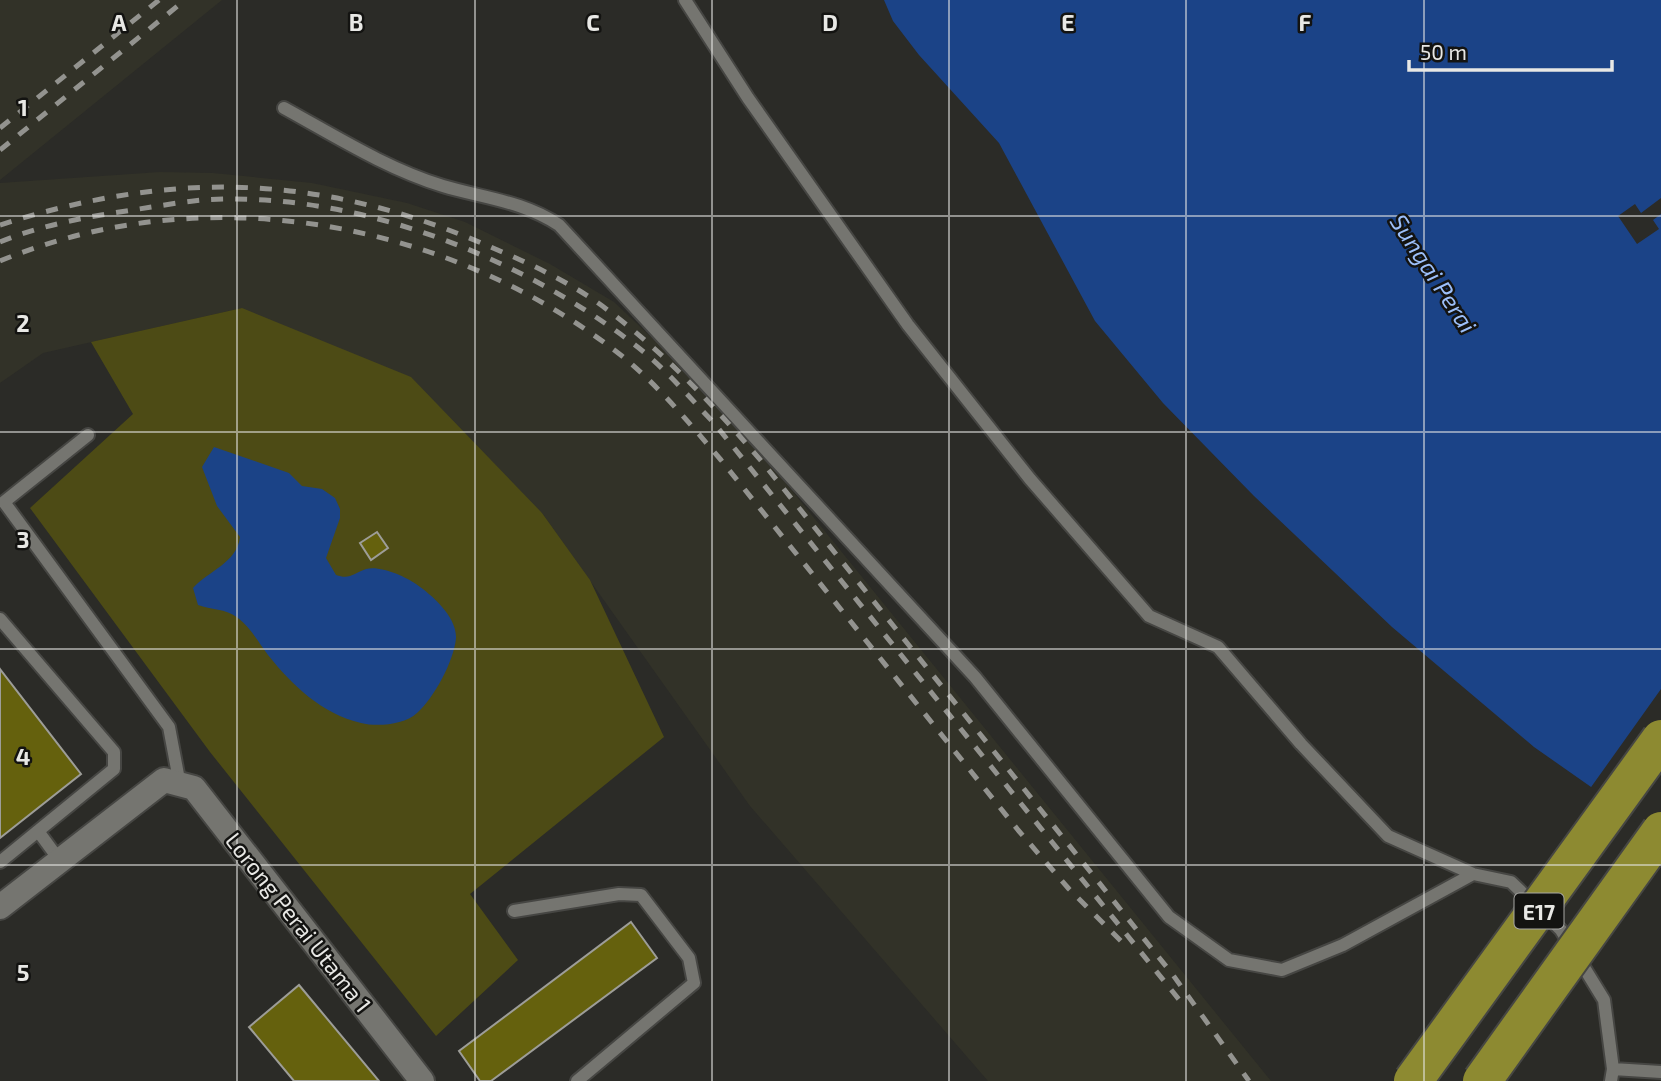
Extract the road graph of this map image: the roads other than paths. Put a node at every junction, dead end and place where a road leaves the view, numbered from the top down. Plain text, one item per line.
1 (685, 0) edge
2 (284, 108) dead end
3 (88, 435) dead end
4 (0, 619) edge
5 (1661, 739) edge
6 (172, 783) junction
7 (38, 831) junction
8 (1661, 831) edge
9 (60, 861) junction
10 (0, 862) edge
11 (1473, 874) junction
12 (0, 907) edge
13 (514, 911) dead end
14 (1661, 1072) edge
15 (1612, 1075) edge
16 (422, 1081) edge
17 (577, 1081) edge
18 (1413, 1081) edge
19 (1482, 1081) edge

1 - 11 lane
2 - 11 lane
3 - 6 lane
4 - 7 lane
5 - 18 highway, E17, bridge
6 - 9 street
6 - 16 street, Lorong Perai Utama 1
7 - 9 lane
7 - 10 lane
8 - 19 highway, E17, bridge
9 - 12 street
11 - 15 lane
13 - 17 lane
14 - 15 lane

